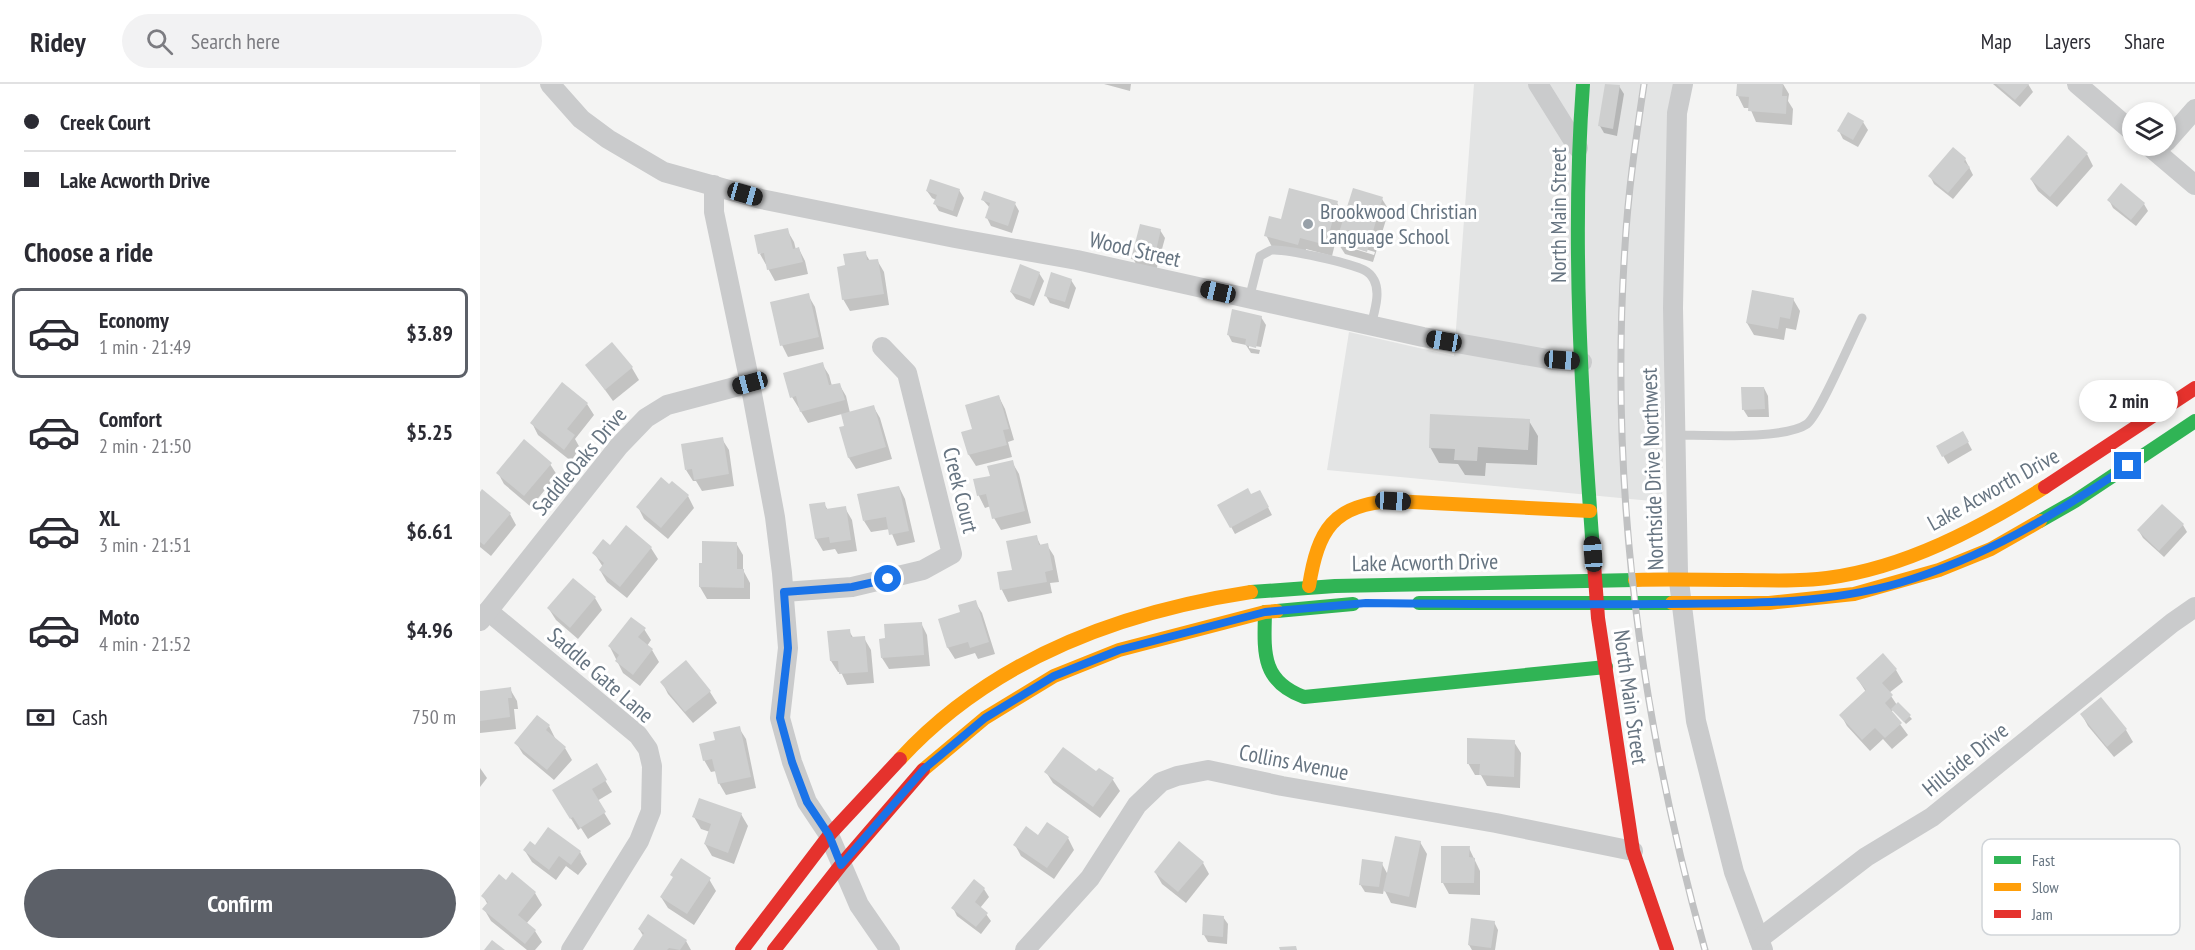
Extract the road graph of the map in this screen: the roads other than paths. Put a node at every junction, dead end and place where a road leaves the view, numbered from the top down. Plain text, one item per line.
1 (550, 84) edge
2 (1538, 84) edge
3 (1583, 84) edge
4 (1683, 84) edge
5 (2077, 84) edge
6 (2195, 109) edge
7 (2122, 123) edge
8 (2176, 129) edge
9 (1578, 148) junction
10 (2168, 156) edge
11 (714, 185) junction
12 (2195, 185) edge
13 (1249, 299) junction
14 (1862, 318) dead end
15 (1371, 326) junction
16 (882, 347) dead end
17 (1582, 362) junction
18 (750, 383) junction
19 (2195, 388) edge
20 (2195, 422) edge
21 (1675, 435) junction
22 (1590, 511) junction
23 (1309, 586) junction
24 (784, 592) junction
25 (1366, 603) dead end
26 (1402, 603) dead end
27 (2195, 608) edge
28 (1265, 612) junction
29 (484, 616) edge
30 (1606, 666) junction
31 (829, 835) junction
32 (1633, 851) junction
33 (841, 865) junction
34 (1761, 945) edge
35 (571, 950) edge
36 (742, 950) edge
37 (774, 950) edge
38 (890, 950) edge
39 (1025, 950) edge
40 (1667, 950) edge

1 - 11 street, Wood Street
2 - 9 street
3 - 9 main road, North Main Street
4 - 21 street, Northside Drive Northwest
5 - 7 street
6 - 8 street
9 - 17 main road, North Main Street
10 - 12 street
11 - 13 street, Wood Street
11 - 18 street
13 - 15 street, Wood Street
13 - 15 lane
14 - 21 lane
15 - 17 street, Wood Street
16 - 24 street, Creek Court
17 - 22 main road, North Main Street
18 - 24 street
18 - 29 street, SaddleOaks Drive
19 - 23 main road, Lake Acworth Drive
20 - 26 main road, Lake Acworth Drive
21 - 34 street, Northside Drive Northwest
22 - 23 main road
22 - 30 main road, North Main Street
23 - 31 main road, Lake Acworth Drive
24 - 31 street
25 - 28 main road, Lake Acworth Drive
27 - 34 street, Hillside Drive
28 - 30 main road
28 - 33 main road, Lake Acworth Drive
29 - 35 street, Saddle Gate Lane
30 - 32 main road, North Main Street
31 - 33 street
31 - 36 main road, Lake Acworth Drive
32 - 39 street, Collins Avenue
32 - 40 main road, North Main Street
33 - 37 main road, Lake Acworth Drive
33 - 38 street

